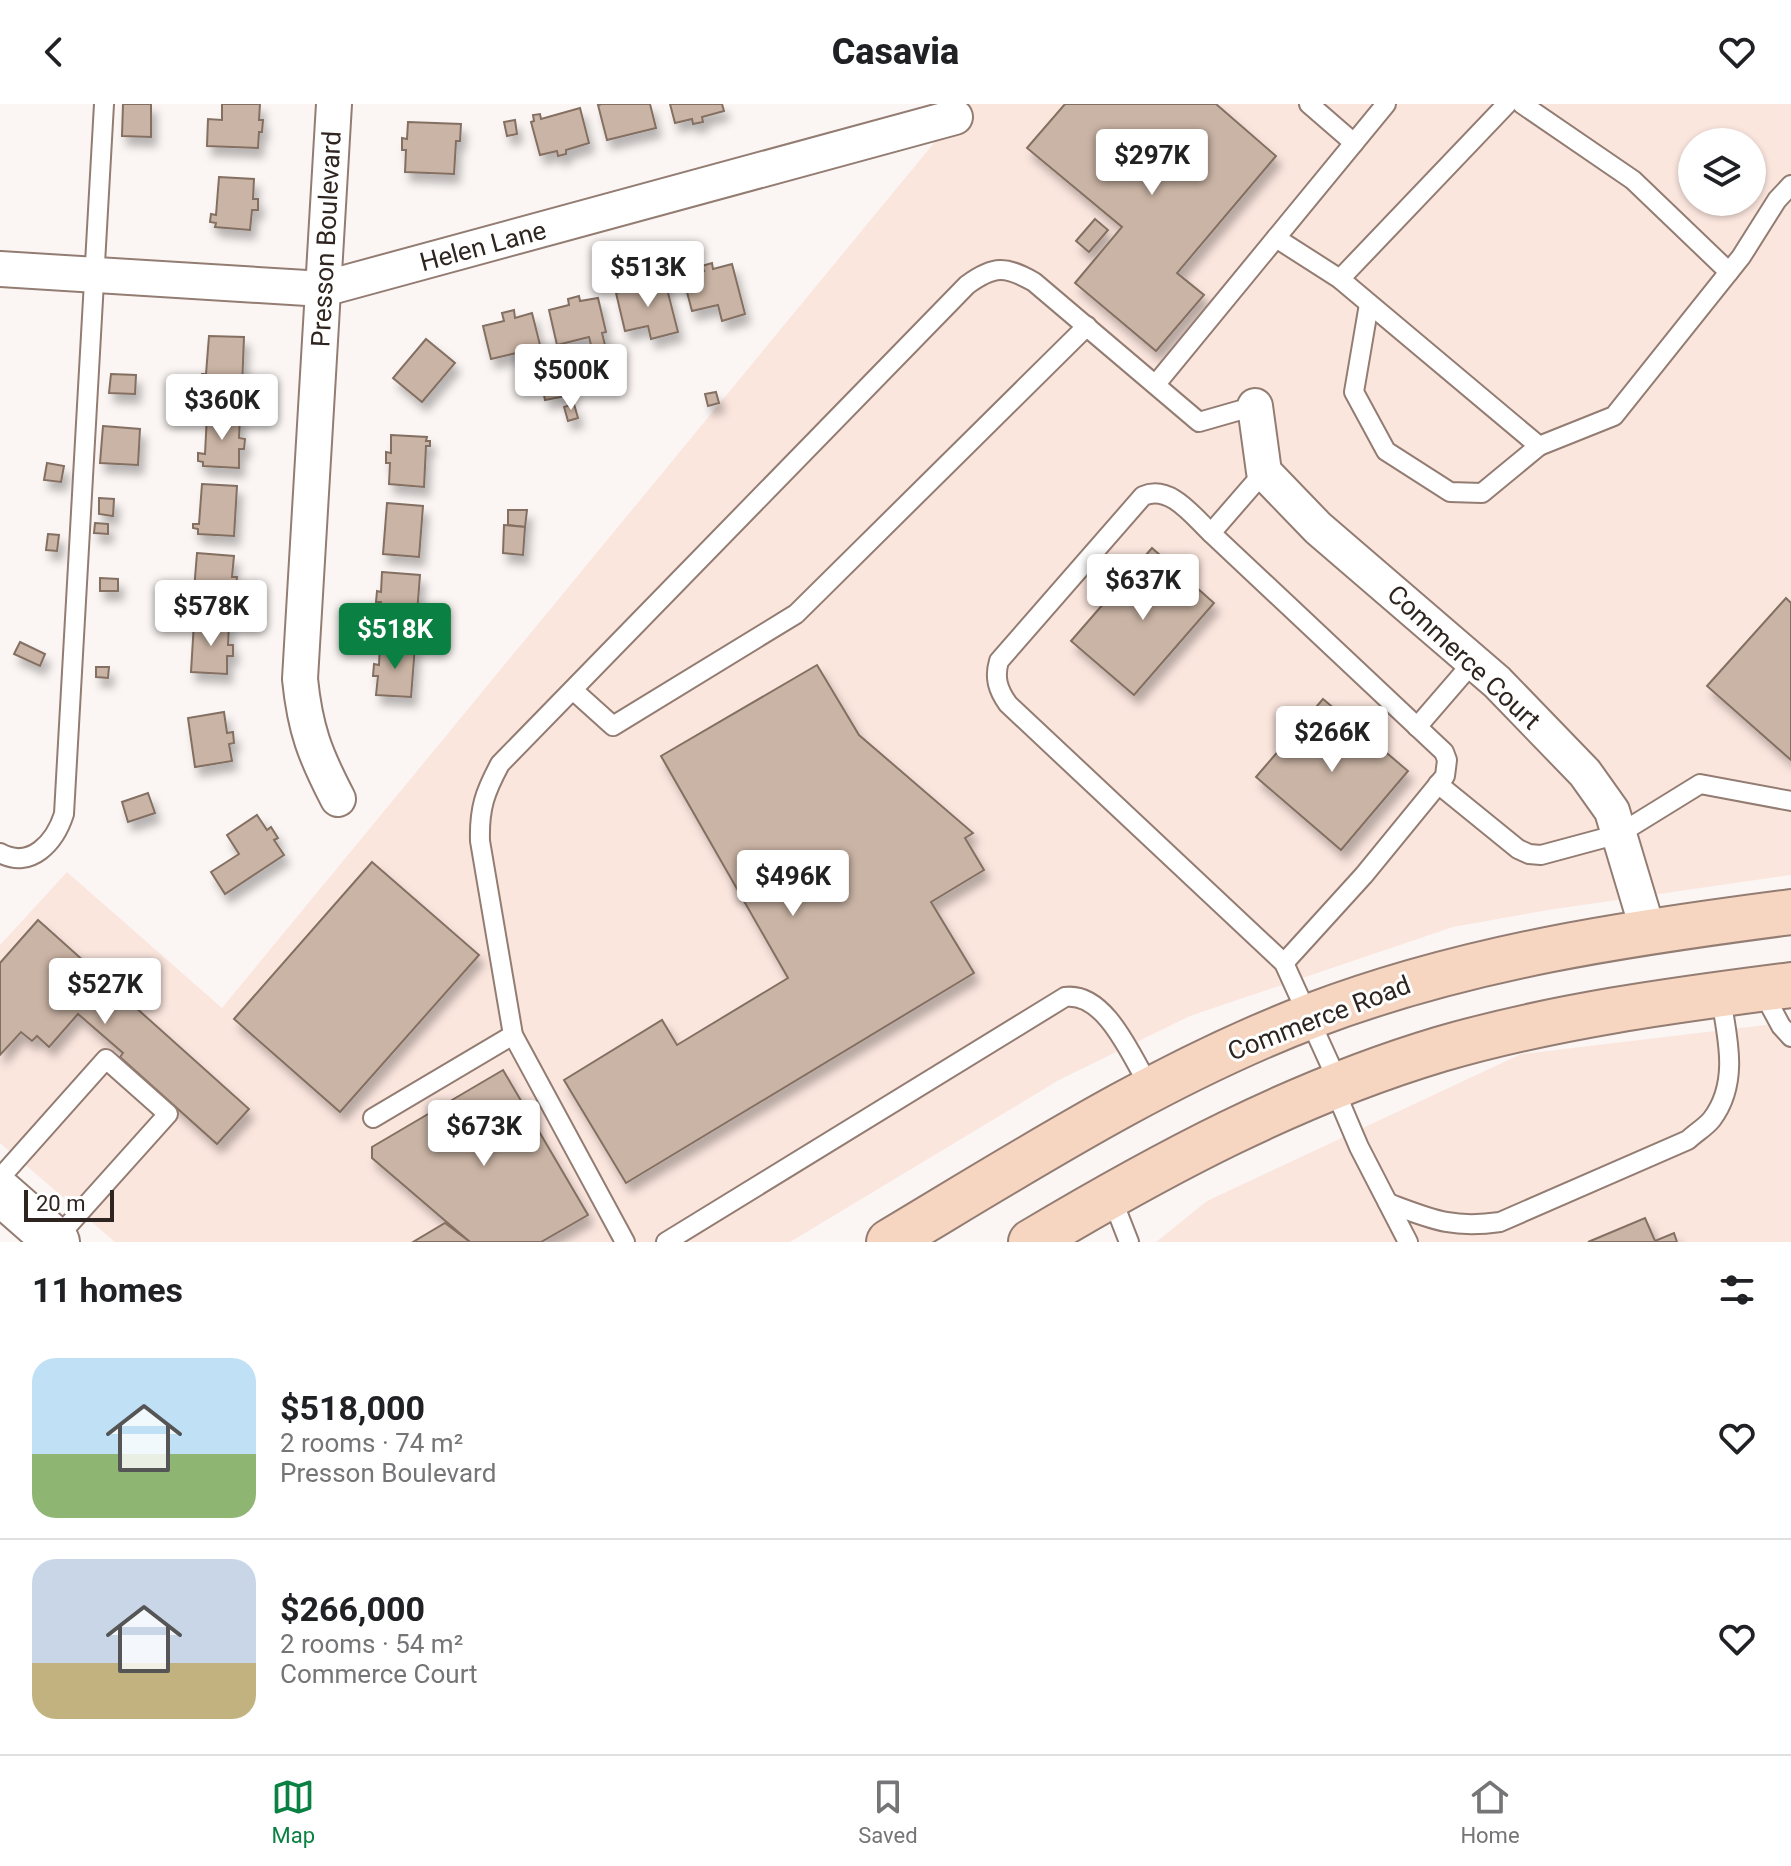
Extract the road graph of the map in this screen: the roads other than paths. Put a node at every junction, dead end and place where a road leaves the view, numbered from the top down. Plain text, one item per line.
1 (104, 104) edge
2 (334, 104) edge
3 (1309, 104) edge
4 (1386, 104) edge
5 (1507, 104) edge
6 (1522, 104) edge
7 (955, 117) dead end
8 (1354, 143) junction
9 (1791, 185) edge
10 (1276, 238) junction
11 (0, 269) edge
12 (1729, 272) junction
13 (94, 275) junction
14 (1340, 279) junction
15 (323, 289) junction
16 (1369, 304) junction
17 (1087, 326) junction
18 (1156, 384) junction
19 (1255, 406) joint
20 (1539, 446) junction
21 (1264, 472) junction
22 (1211, 533) junction
23 (1474, 661) junction
24 (573, 690) junction
25 (1417, 727) junction
26 (1438, 784) junction
27 (338, 799) dead end
28 (1791, 801) edge
29 (1619, 834) junction
30 (0, 853) edge
31 (1791, 912) edge
32 (1648, 931) junction
33 (1284, 963) junction
34 (1757, 989) edge
35 (1310, 1017) junction
36 (513, 1035) junction
37 (1791, 1037) edge
38 (1339, 1084) junction
39 (1151, 1089) junction
40 (373, 1118) dead end
41 (0, 1178) edge
42 (0, 1192) edge
43 (1111, 1196) junction
44 (1388, 1203) junction
45 (56, 1241) edge
46 (625, 1242) edge
47 (666, 1242) edge
48 (889, 1242) edge
49 (1031, 1242) edge
50 (1129, 1242) edge
51 (1408, 1242) edge

1 - 13 lane
2 - 15 street, Presson Boulevard
3 - 8 lane
4 - 8 lane
5 - 14 lane
6 - 12 lane
7 - 15 street, Helen Lane
8 - 10 lane
9 - 12 lane
10 - 14 lane
10 - 18 lane
11 - 13 street, Helen Lane
12 - 20 lane
13 - 15 street, Helen Lane
13 - 30 lane
14 - 16 lane
15 - 27 street, Presson Boulevard
16 - 20 lane
16 - 20 lane
17 - 18 lane
17 - 24 lane
17 - 24 lane
18 - 19 lane
19 - 21 street
21 - 22 lane
21 - 23 street, Commerce Court
22 - 25 lane
22 - 33 lane
23 - 25 lane
23 - 29 street, Commerce Court
24 - 36 lane
25 - 26 lane
26 - 29 lane
26 - 33 lane
28 - 29 lane
29 - 32 street, Commerce Court
31 - 32 main road, Commerce Road
32 - 35 main road, Commerce Road
33 - 35 lane
34 - 37 lane
34 - 38 main road
34 - 44 lane
35 - 38 lane
35 - 39 main road, Commerce Road
36 - 40 lane
36 - 46 lane
38 - 43 main road
38 - 44 lane
39 - 47 lane
39 - 48 main road, Commerce Road
41 - 45 lane
42 - 45 street
43 - 49 main road
43 - 50 lane
44 - 51 lane

